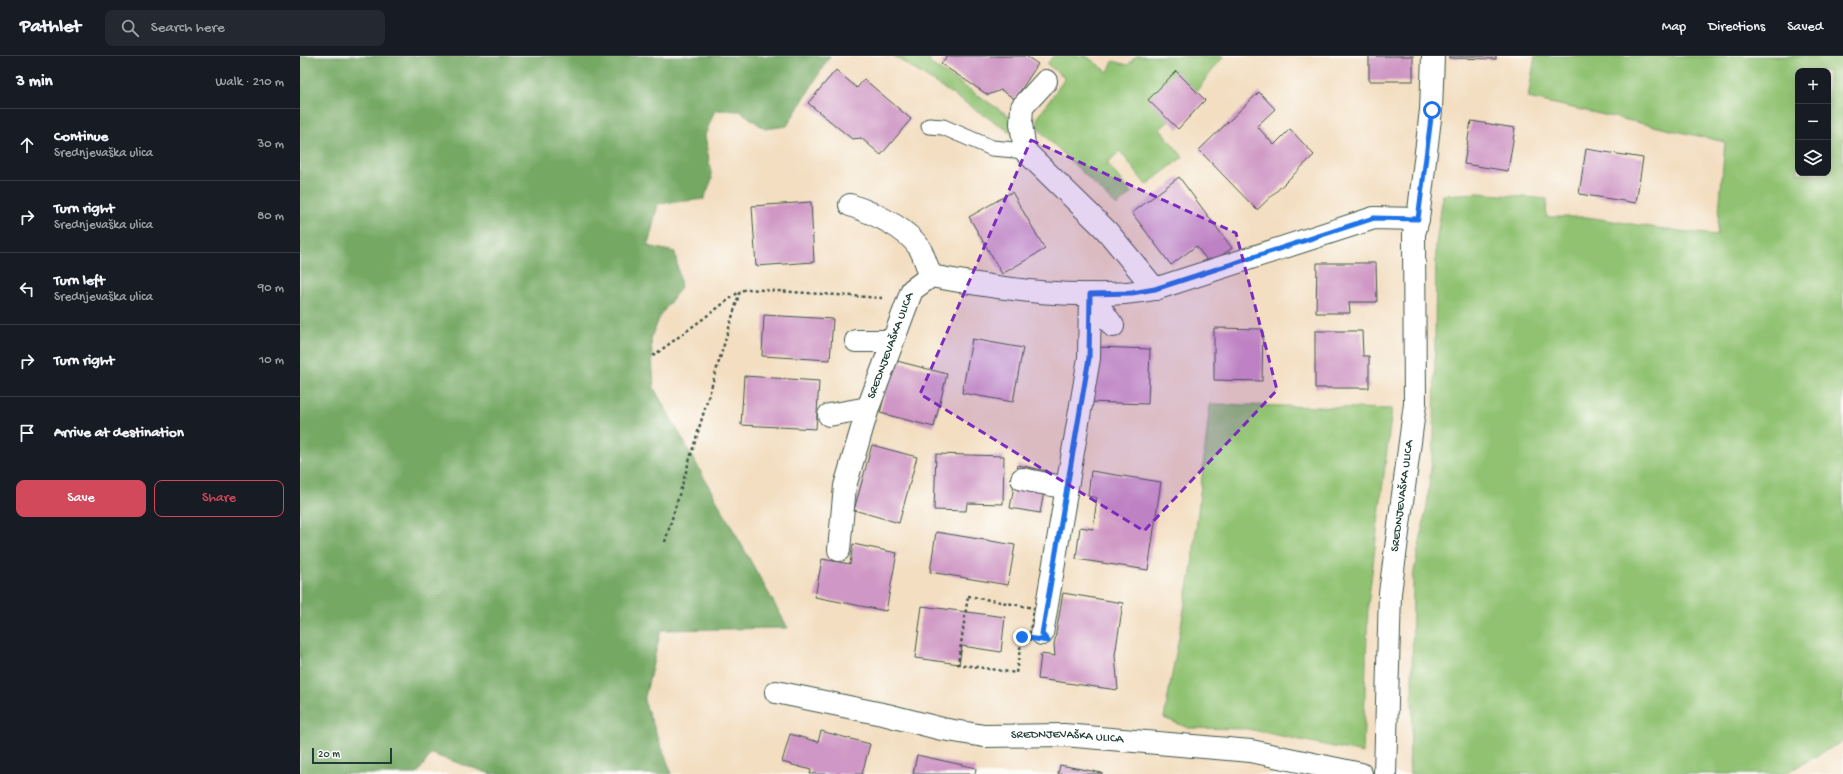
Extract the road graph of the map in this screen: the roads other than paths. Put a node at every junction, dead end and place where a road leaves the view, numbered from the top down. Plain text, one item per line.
1 (1433, 56) edge
2 (1046, 81) dead end
3 (929, 126) dead end
4 (1025, 151) junction
5 (850, 205) dead end
6 (1418, 219) junction
7 (931, 276) junction
8 (1155, 289) junction
9 (1090, 294) junction
10 (1113, 326) dead end
11 (856, 341) dead end
12 (892, 342) junction
13 (868, 408) junction
14 (829, 415) dead end
15 (1022, 479) dead end
16 (1067, 488) junction
17 (839, 550) dead end
18 (1042, 634) road end
19 (776, 692) dead end
20 (1361, 774) edge
21 (1385, 774) edge

1 - 6 street, SREDNJEVAŠKA ULICA
2 - 4 street
3 - 4 lane
4 - 8 street
5 - 7 street
6 - 8 street
6 - 21 street, SREDNJEVAŠKA ULICA
7 - 9 street
7 - 12 street, SREDNJEVAŠKA ULICA
8 - 9 street
9 - 10 street
9 - 16 street
11 - 12 street
12 - 13 street, SREDNJEVAŠKA ULICA
13 - 14 street
13 - 17 street, SREDNJEVAŠKA ULICA
15 - 16 street
16 - 18 street
19 - 20 street, SREDNJEVAŠKA ULICA

